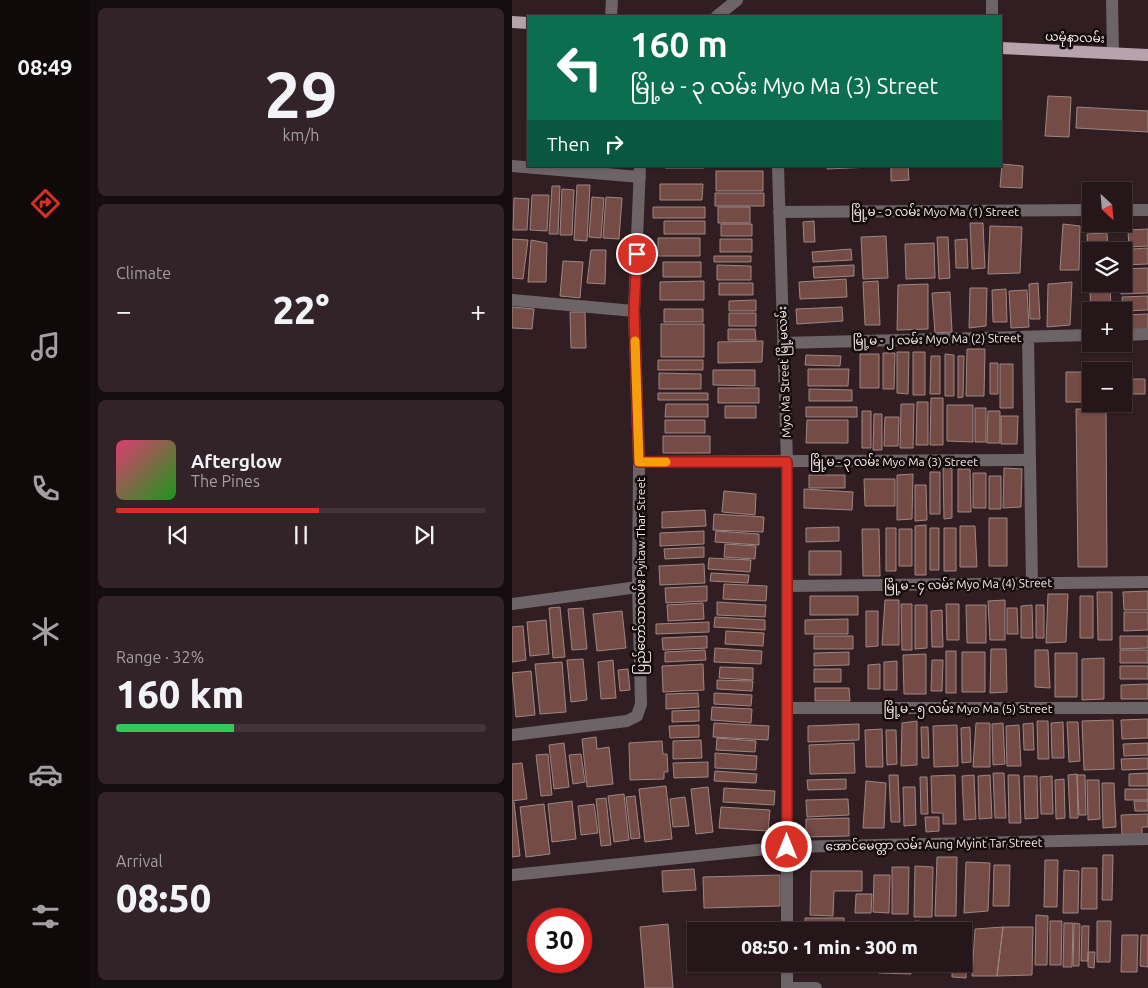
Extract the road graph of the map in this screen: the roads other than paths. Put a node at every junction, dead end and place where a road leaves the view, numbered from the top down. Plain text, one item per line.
1 (612, 0) edge
2 (737, 0) edge
3 (992, 0) edge
4 (1112, 0) edge
5 (611, 15) edge
6 (718, 15) edge
7 (992, 15) edge
8 (512, 22) edge
9 (527, 23) edge
10 (1002, 48) edge
11 (1113, 52) junction
12 (1148, 55) edge
13 (512, 166) edge
14 (527, 167) edge
15 (533, 167) edge
16 (778, 167) edge
17 (640, 172) edge
18 (1082, 210) edge
19 (1132, 210) edge
20 (1148, 210) edge
21 (779, 212) junction
22 (512, 300) edge
23 (634, 311) junction
24 (1148, 334) edge
25 (1082, 335) edge
26 (1132, 335) edge
27 (1028, 337) junction
28 (783, 343) junction
29 (1030, 460) junction
30 (639, 462) junction
31 (787, 462) junction
32 (1148, 582) edge
33 (1032, 583) junction
34 (788, 586) junction
35 (638, 587) junction
36 (512, 604) edge
37 (788, 708) junction
38 (1148, 708) edge
39 (512, 735) edge
40 (1148, 839) edge
41 (787, 847) junction
42 (512, 875) edge
43 (787, 922) edge
44 (787, 972) edge
45 (787, 988) edge
46 (816, 988) edge

1 - 5 street
2 - 6 street
3 - 7 street
4 - 11 street
8 - 9 main road
10 - 11 main road, ယမုံနာလမ်း
11 - 12 main road, ယမုံနာလမ်း
13 - 14 street
15 - 17 street
16 - 21 street, Myo Ma Street မြို့မလမ်း
17 - 23 street, ပြည်တော်သာလမ်း Pyitaw Thar Street
18 - 21 street, မြို့မ - ၁ လမ်း Myo Ma (1) Street
19 - 20 street
21 - 28 street, Myo Ma Street မြို့မလမ်း
22 - 23 street
23 - 30 street, ပြည်တော်သာလမ်း Pyitaw Thar Street
24 - 26 street
25 - 27 street, မြို့မ - ၂ လမ်း Myo Ma (2) Street
27 - 28 street, မြို့မ - ၂ လမ်း Myo Ma (2) Street
27 - 29 street
28 - 31 street, Myo Ma Street မြို့မလမ်း
29 - 31 street, မြို့မ - ၃ လမ်း Myo Ma (3) Street
29 - 33 street
30 - 31 street, မြို့မ - ၃ လမ်း Myo Ma (3) Street
30 - 35 street, ပြည်တော်သာလမ်း Pyitaw Thar Street
31 - 34 street, Myo Ma Street မြို့မလမ်း
32 - 33 street, မြို့မ - ၄ လမ်း Myo Ma (4) Street
33 - 34 street, မြို့မ - ၄ လမ်း Myo Ma (4) Street
34 - 37 street, Myo Ma Street မြို့မလမ်း
35 - 36 street
35 - 39 street, ပြည်တော်သာလမ်း Pyitaw Thar Street
37 - 38 street, မြို့မ - ၅ လမ်း Myo Ma (5) Street
37 - 41 street, Myo Ma Street မြို့မလမ်း
40 - 41 street, အောင်မေတ္တာ လမ်း Aung Myint Tar Street
41 - 42 street, အောင်မေတ္တာ လမ်း Aung Myint Tar Street
41 - 43 street, Myo Ma Street မြို့မလမ်း
44 - 45 street
45 - 46 street

